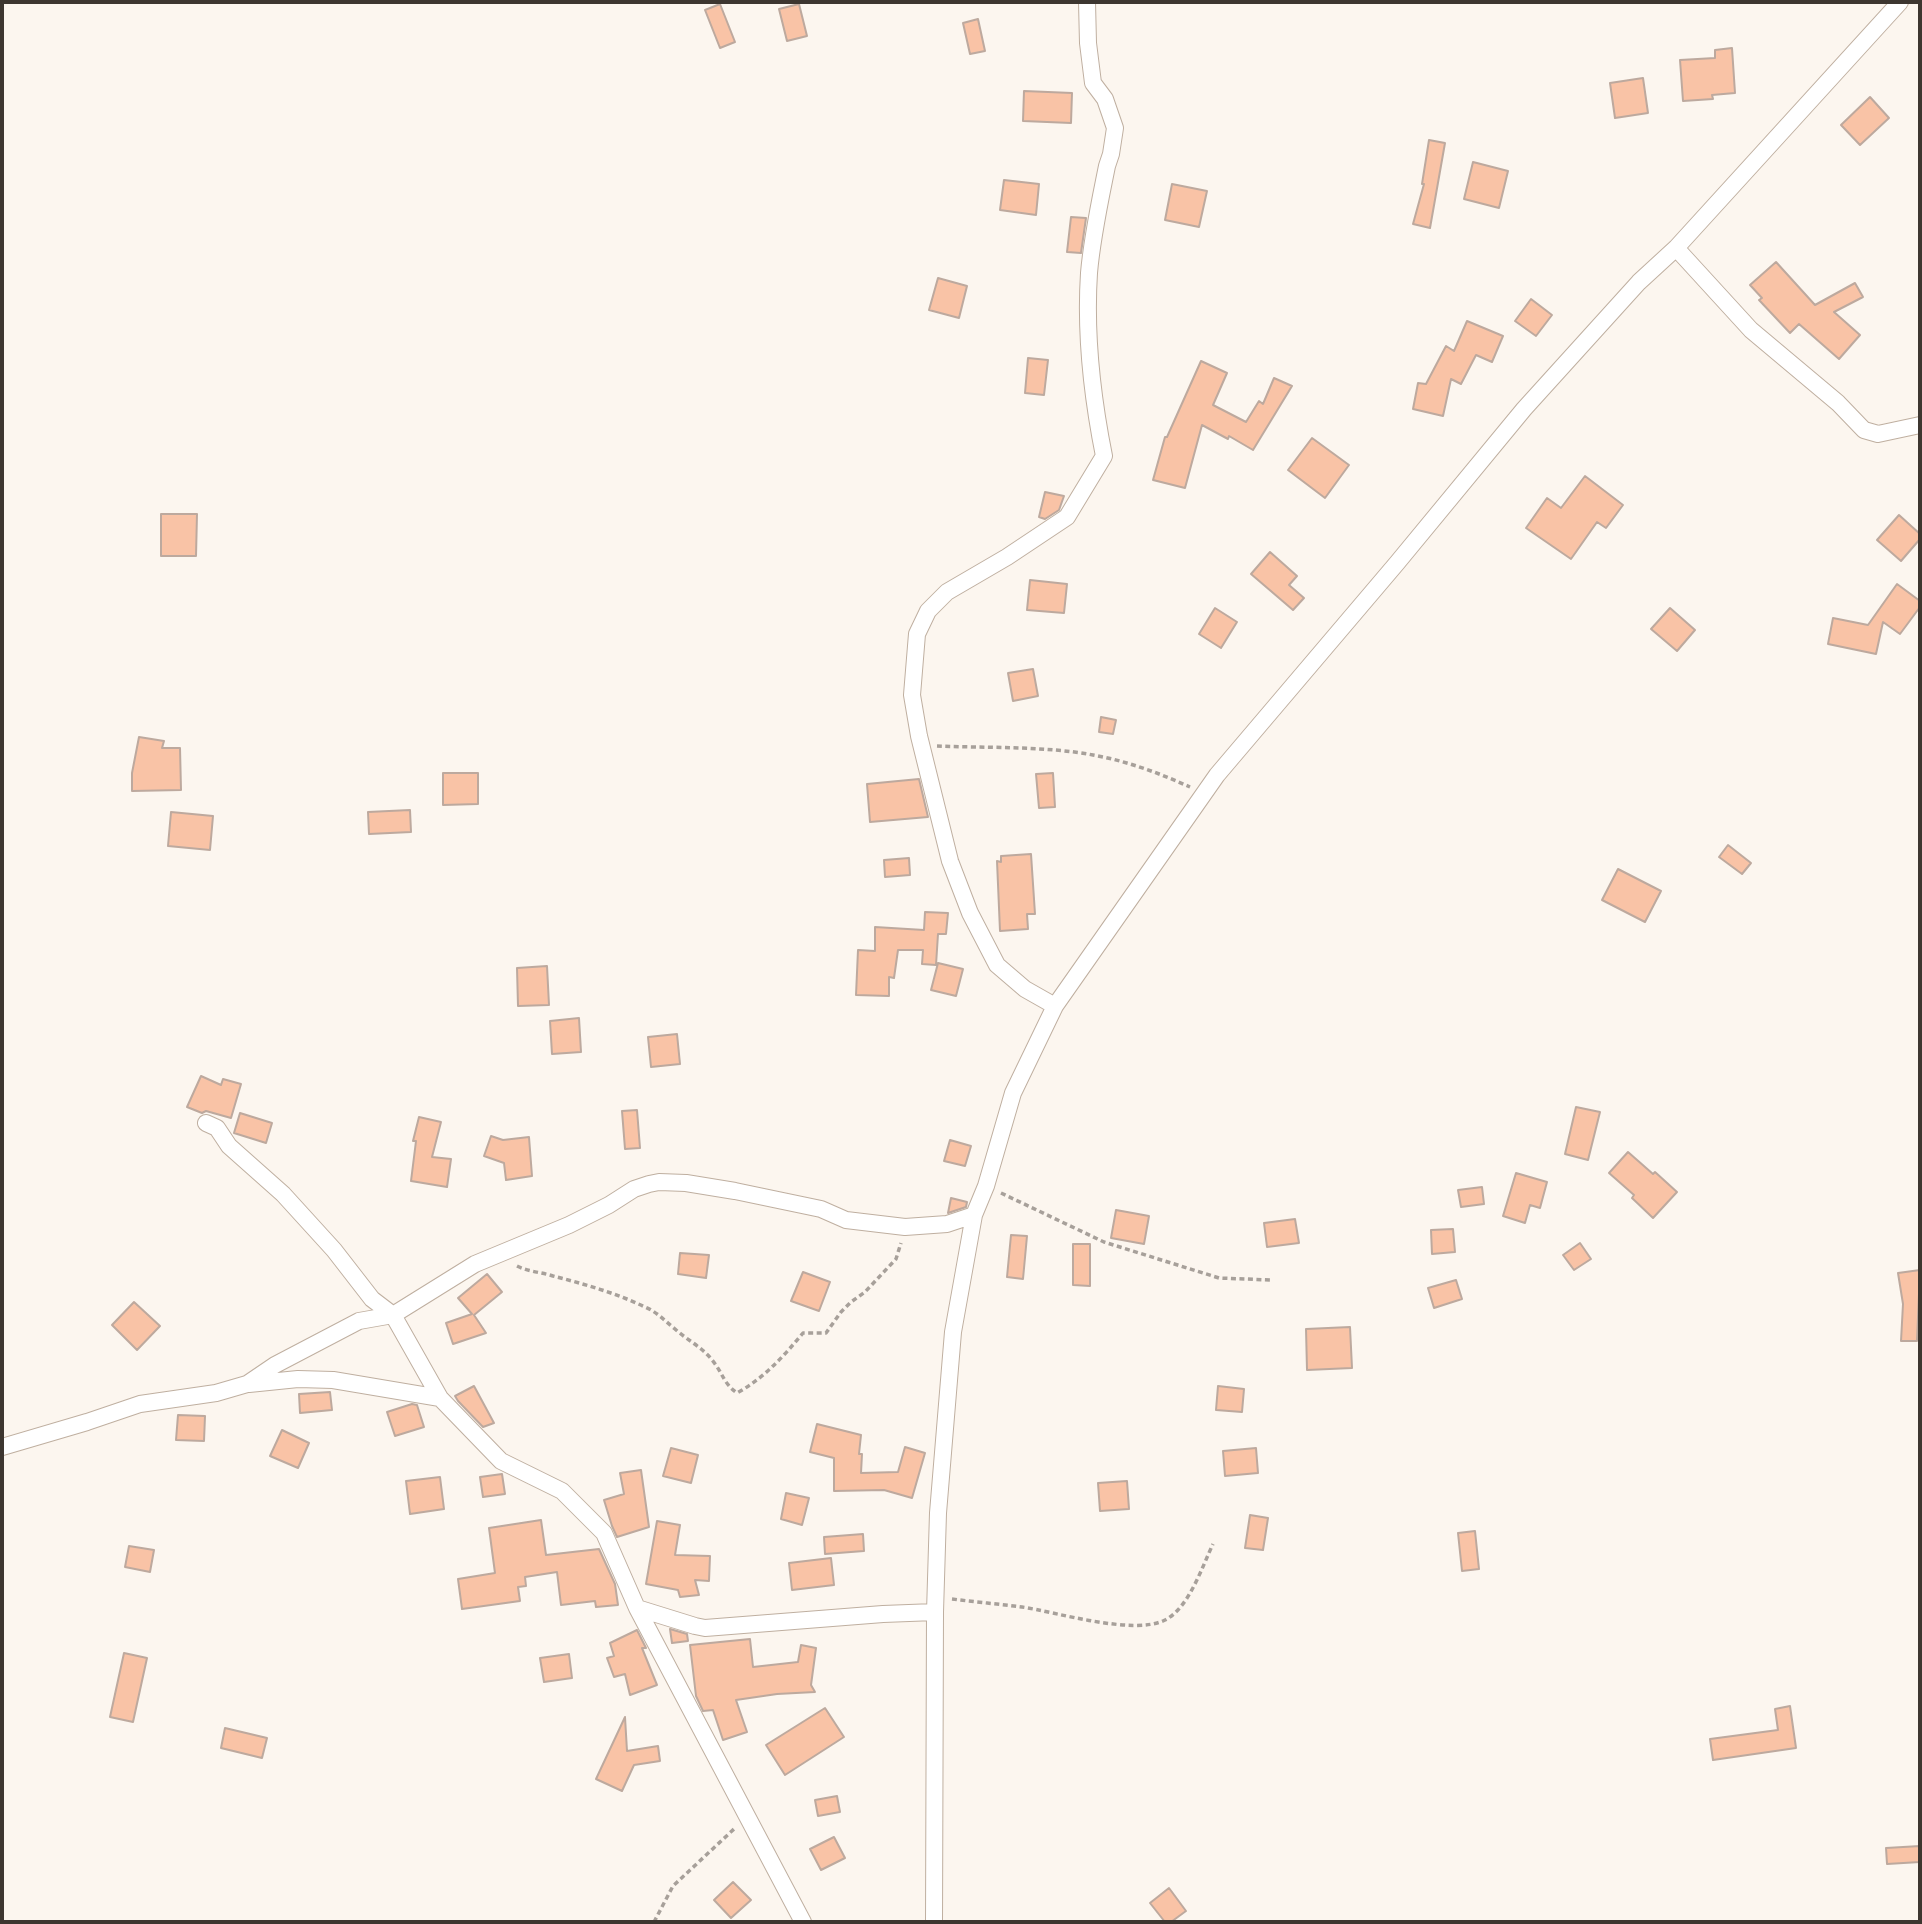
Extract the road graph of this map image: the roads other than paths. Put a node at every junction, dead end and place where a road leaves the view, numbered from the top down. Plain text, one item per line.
1 (1087, 2) edge
2 (1900, 2) edge
3 (1676, 248) junction
4 (1920, 425) edge
5 (1055, 1006) junction
6 (206, 1123) dead end
7 (974, 1215) junction
8 (393, 1315) junction
9 (247, 1384) junction
10 (440, 1398) junction
11 (2, 1447) edge
12 (936, 1604) junction
13 (637, 1608) junction
14 (803, 1922) edge
15 (934, 1922) edge

1 - 5 street
2 - 3 street
3 - 4 street
3 - 5 street
5 - 7 street
6 - 8 street
7 - 8 street
7 - 12 street
8 - 9 street
8 - 10 street
9 - 10 street
9 - 11 street
10 - 13 street
12 - 13 street
12 - 15 street
13 - 14 street

